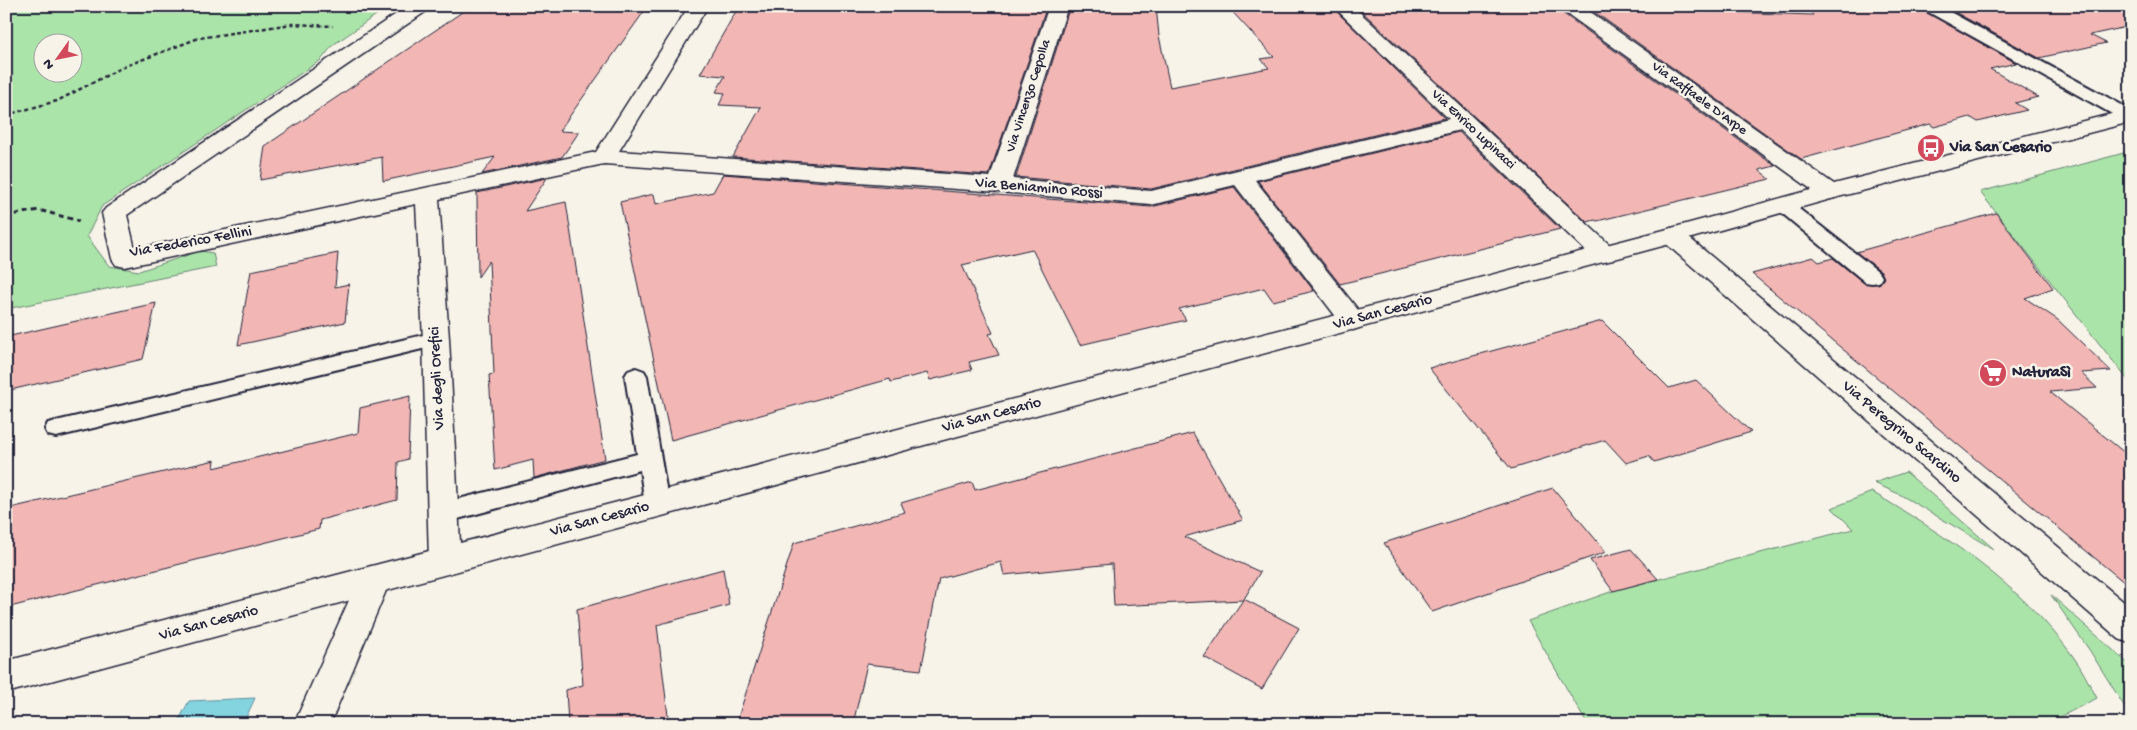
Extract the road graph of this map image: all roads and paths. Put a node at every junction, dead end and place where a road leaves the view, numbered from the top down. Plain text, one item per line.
1 (421, 6) edge
2 (699, 6) edge
3 (1059, 6) edge
4 (1342, 6) edge
5 (1569, 6) edge
6 (1928, 6) edge
7 (384, 31) junction
8 (6, 115) edge
9 (2130, 116) edge
10 (1465, 122) junction
11 (604, 157) junction
12 (1241, 177) junction
13 (1000, 185) junction
14 (1830, 192) junction
15 (427, 195) junction
16 (1783, 205) junction
17 (114, 213) junction
18 (6, 216) edge
19 (1672, 236) junction
20 (1604, 254) junction
21 (1872, 277) dead end
22 (1353, 321) junction
23 (436, 339) junction
24 (636, 376) dead end
25 (56, 430) dead end
26 (650, 459) junction
27 (657, 505) junction
28 (443, 513) junction
29 (445, 561) junction
30 (374, 581) junction
31 (2131, 629) edge
32 (6, 676) edge
33 (312, 724) edge

1 - 7 street
2 - 11 street
3 - 13 street, Via Vincenzo Cepolla
4 - 10 street, Via Enrico Lupinacci
5 - 14 street, Via Raffaele D'Arpe
6 - 9 lane
7 - 8 path
7 - 17 street
9 - 14 street, Via San Cesario
10 - 12 street, Via Beniamino Rossi
10 - 20 street, Via Enrico Lupinacci
11 - 13 street, Via Beniamino Rossi
11 - 15 street, Via Federico Fellini
12 - 13 street, Via Beniamino Rossi
12 - 22 street
14 - 16 street, Via San Cesario
15 - 17 street, Via Federico Fellini
15 - 23 street, Via degli Orefici
16 - 19 street, Via San Cesario
16 - 21 lane
17 - 18 path
19 - 20 street, Via San Cesario
19 - 31 street, Via Peregrino Scardino
20 - 22 street, Via San Cesario
22 - 27 street, Via San Cesario
23 - 25 lane
23 - 28 street, Via degli Orefici
24 - 26 lane
26 - 27 lane
26 - 28 lane
27 - 29 street, Via San Cesario
28 - 29 street, Via degli Orefici
29 - 30 street, Via San Cesario
30 - 32 street, Via San Cesario
30 - 33 street

